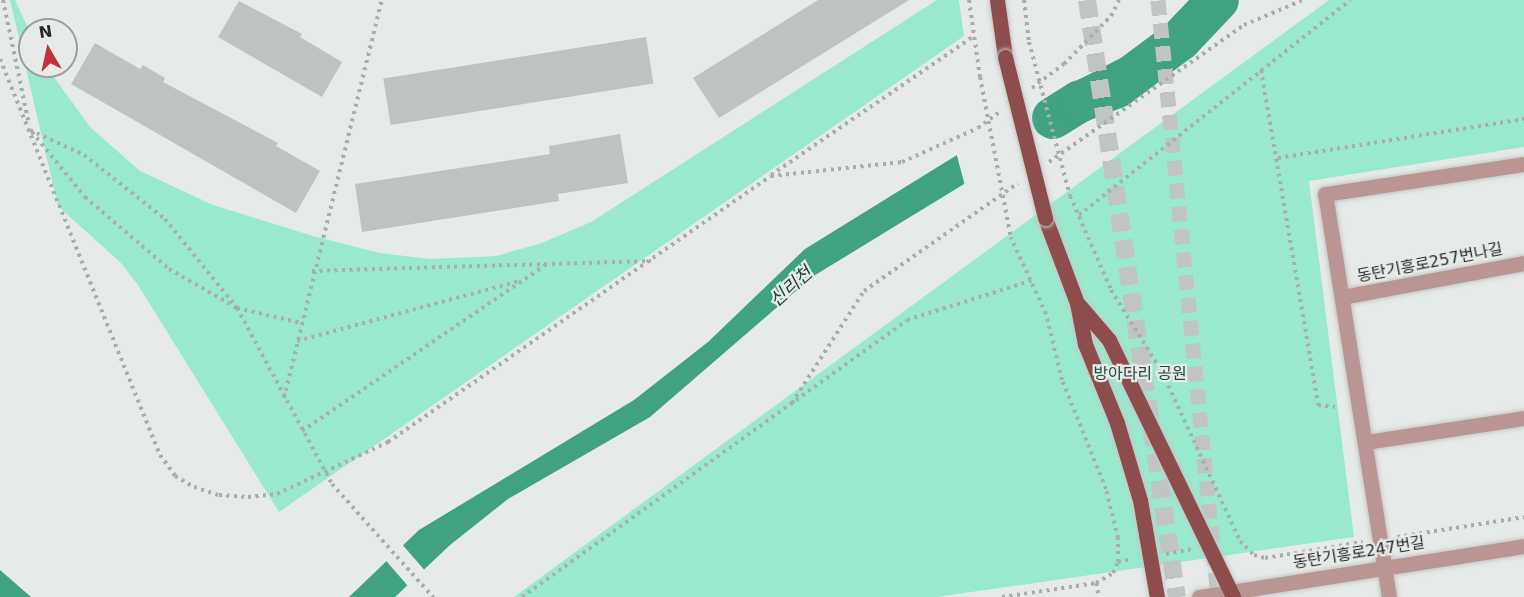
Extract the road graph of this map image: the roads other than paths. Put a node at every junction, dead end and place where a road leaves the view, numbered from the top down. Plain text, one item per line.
1 (997, 0) edge
2 (1524, 164) edge
3 (1524, 263) edge
4 (1342, 297) junction
5 (1077, 303) junction
6 (1524, 418) edge
7 (1366, 442) junction
8 (1524, 546) edge
9 (1386, 567) junction
10 (1232, 594) edge
11 (1157, 597) edge
12 (1199, 597) edge
13 (1389, 597) edge

1 - 5 main road, bridge
2 - 4 street
3 - 4 street, 동탄기흥로257번나길
4 - 7 street
5 - 10 main road
5 - 11 main road
6 - 7 street
7 - 9 street
8 - 9 street, 동탄기흥로247번길
9 - 10 street, 동탄기흥로247번길
9 - 13 street
10 - 12 street, 동탄기흥로247번길

